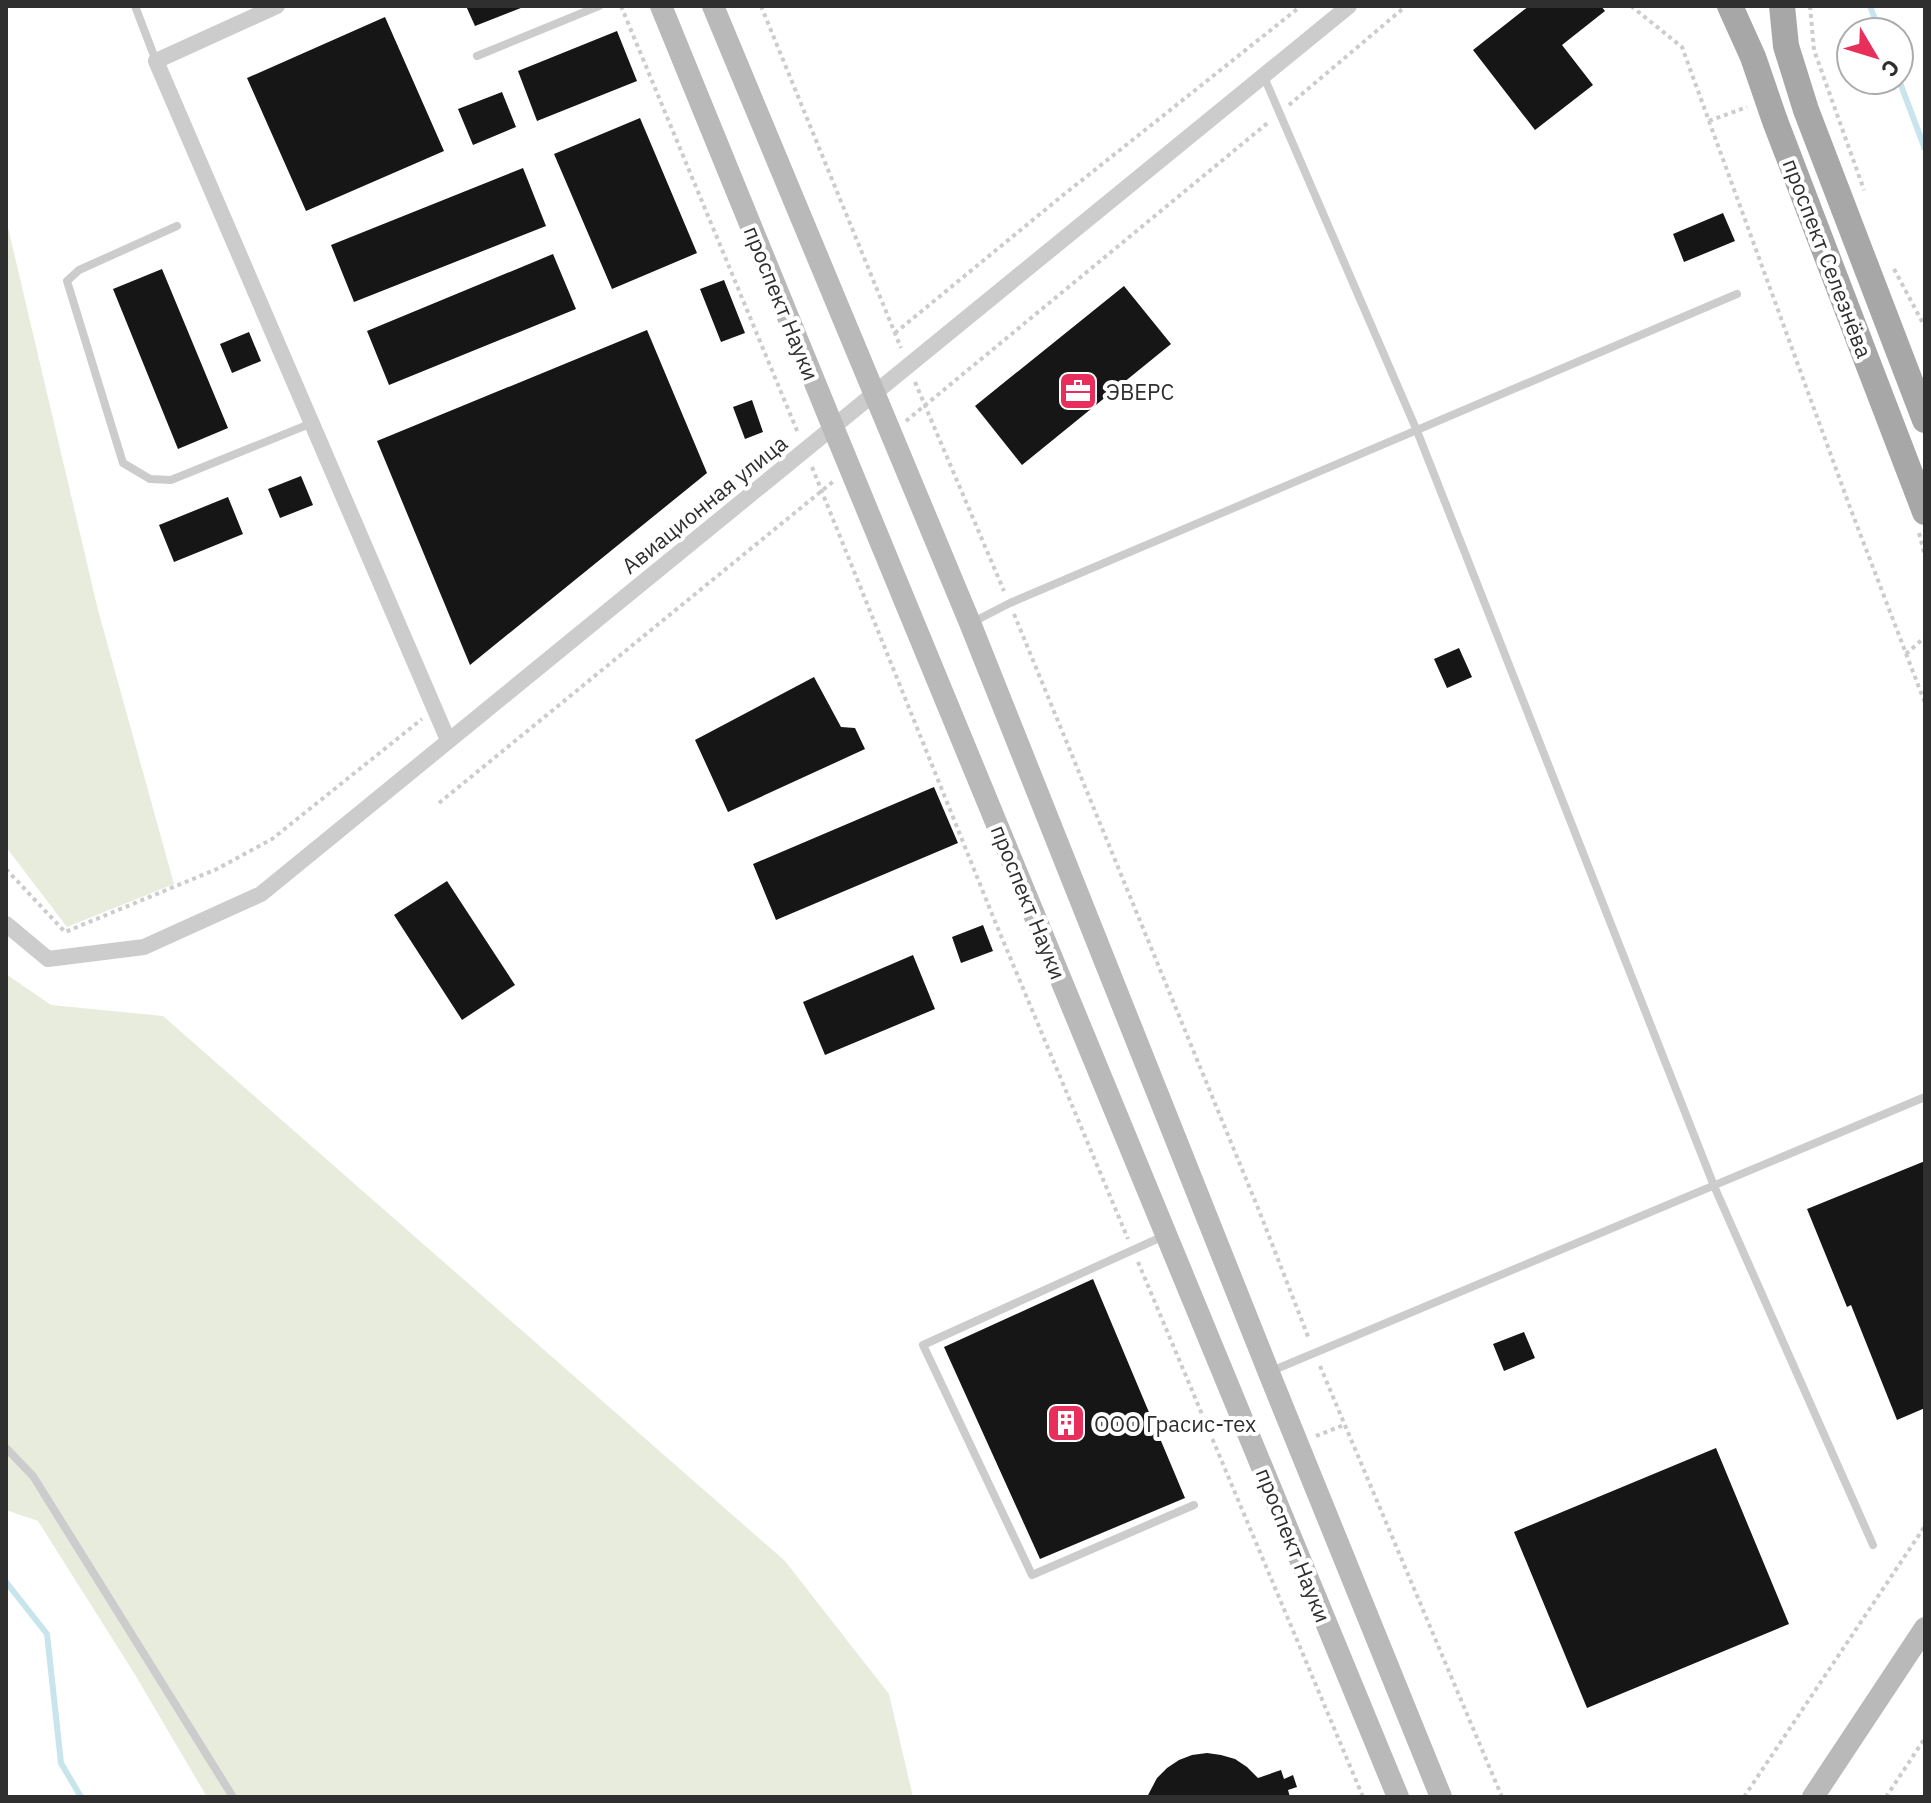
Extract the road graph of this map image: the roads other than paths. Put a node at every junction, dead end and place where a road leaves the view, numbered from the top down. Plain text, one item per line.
1 (135, 6) edge
2 (277, 6) edge
3 (599, 6) edge
4 (661, 6) edge
5 (713, 6) edge
6 (1349, 6) edge
7 (1730, 6) edge
8 (1782, 6) edge
9 (477, 56) dead end
10 (156, 61) junction
11 (1263, 76) junction
12 (177, 226) dead end
13 (1737, 294) dead end
14 (873, 394) junction
15 (1925, 420) edge
16 (312, 423) junction
17 (833, 427) junction
18 (1417, 431) junction
19 (1925, 512) edge
20 (970, 623) junction
21 (448, 740) junction
22 (6, 924) edge
23 (1925, 1097) edge
24 (1714, 1186) junction
25 (1166, 1235) junction
26 (1269, 1373) junction
27 (6, 1448) edge
28 (1194, 1505) dead end
29 (1873, 1545) dead end
30 (1925, 1628) edge
31 (233, 1797) edge
32 (1398, 1797) edge
33 (1441, 1797) edge
34 (1813, 1797) edge

1 - 10 lane
2 - 10 street
3 - 9 lane
4 - 17 street, проспект Науки
5 - 14 street, проспект Науки
6 - 11 street, Авиационная улица
7 - 19 main road, проспект Селезнёва
8 - 15 main road, проспект Селезнёва
10 - 16 street
11 - 14 street, Авиационная улица
11 - 18 lane
12 - 16 lane
13 - 18 lane
14 - 17 street, Авиационная улица
14 - 20 street, проспект Науки
16 - 21 street
17 - 21 street, Авиационная улица
17 - 25 street, проспект Науки
18 - 20 lane
18 - 24 lane
20 - 26 street, проспект Науки
21 - 22 street, Авиационная улица
23 - 24 lane
24 - 26 lane
24 - 29 lane
25 - 28 lane
25 - 32 street, проспект Науки
26 - 33 street, проспект Науки
27 - 31 lane
30 - 34 street

